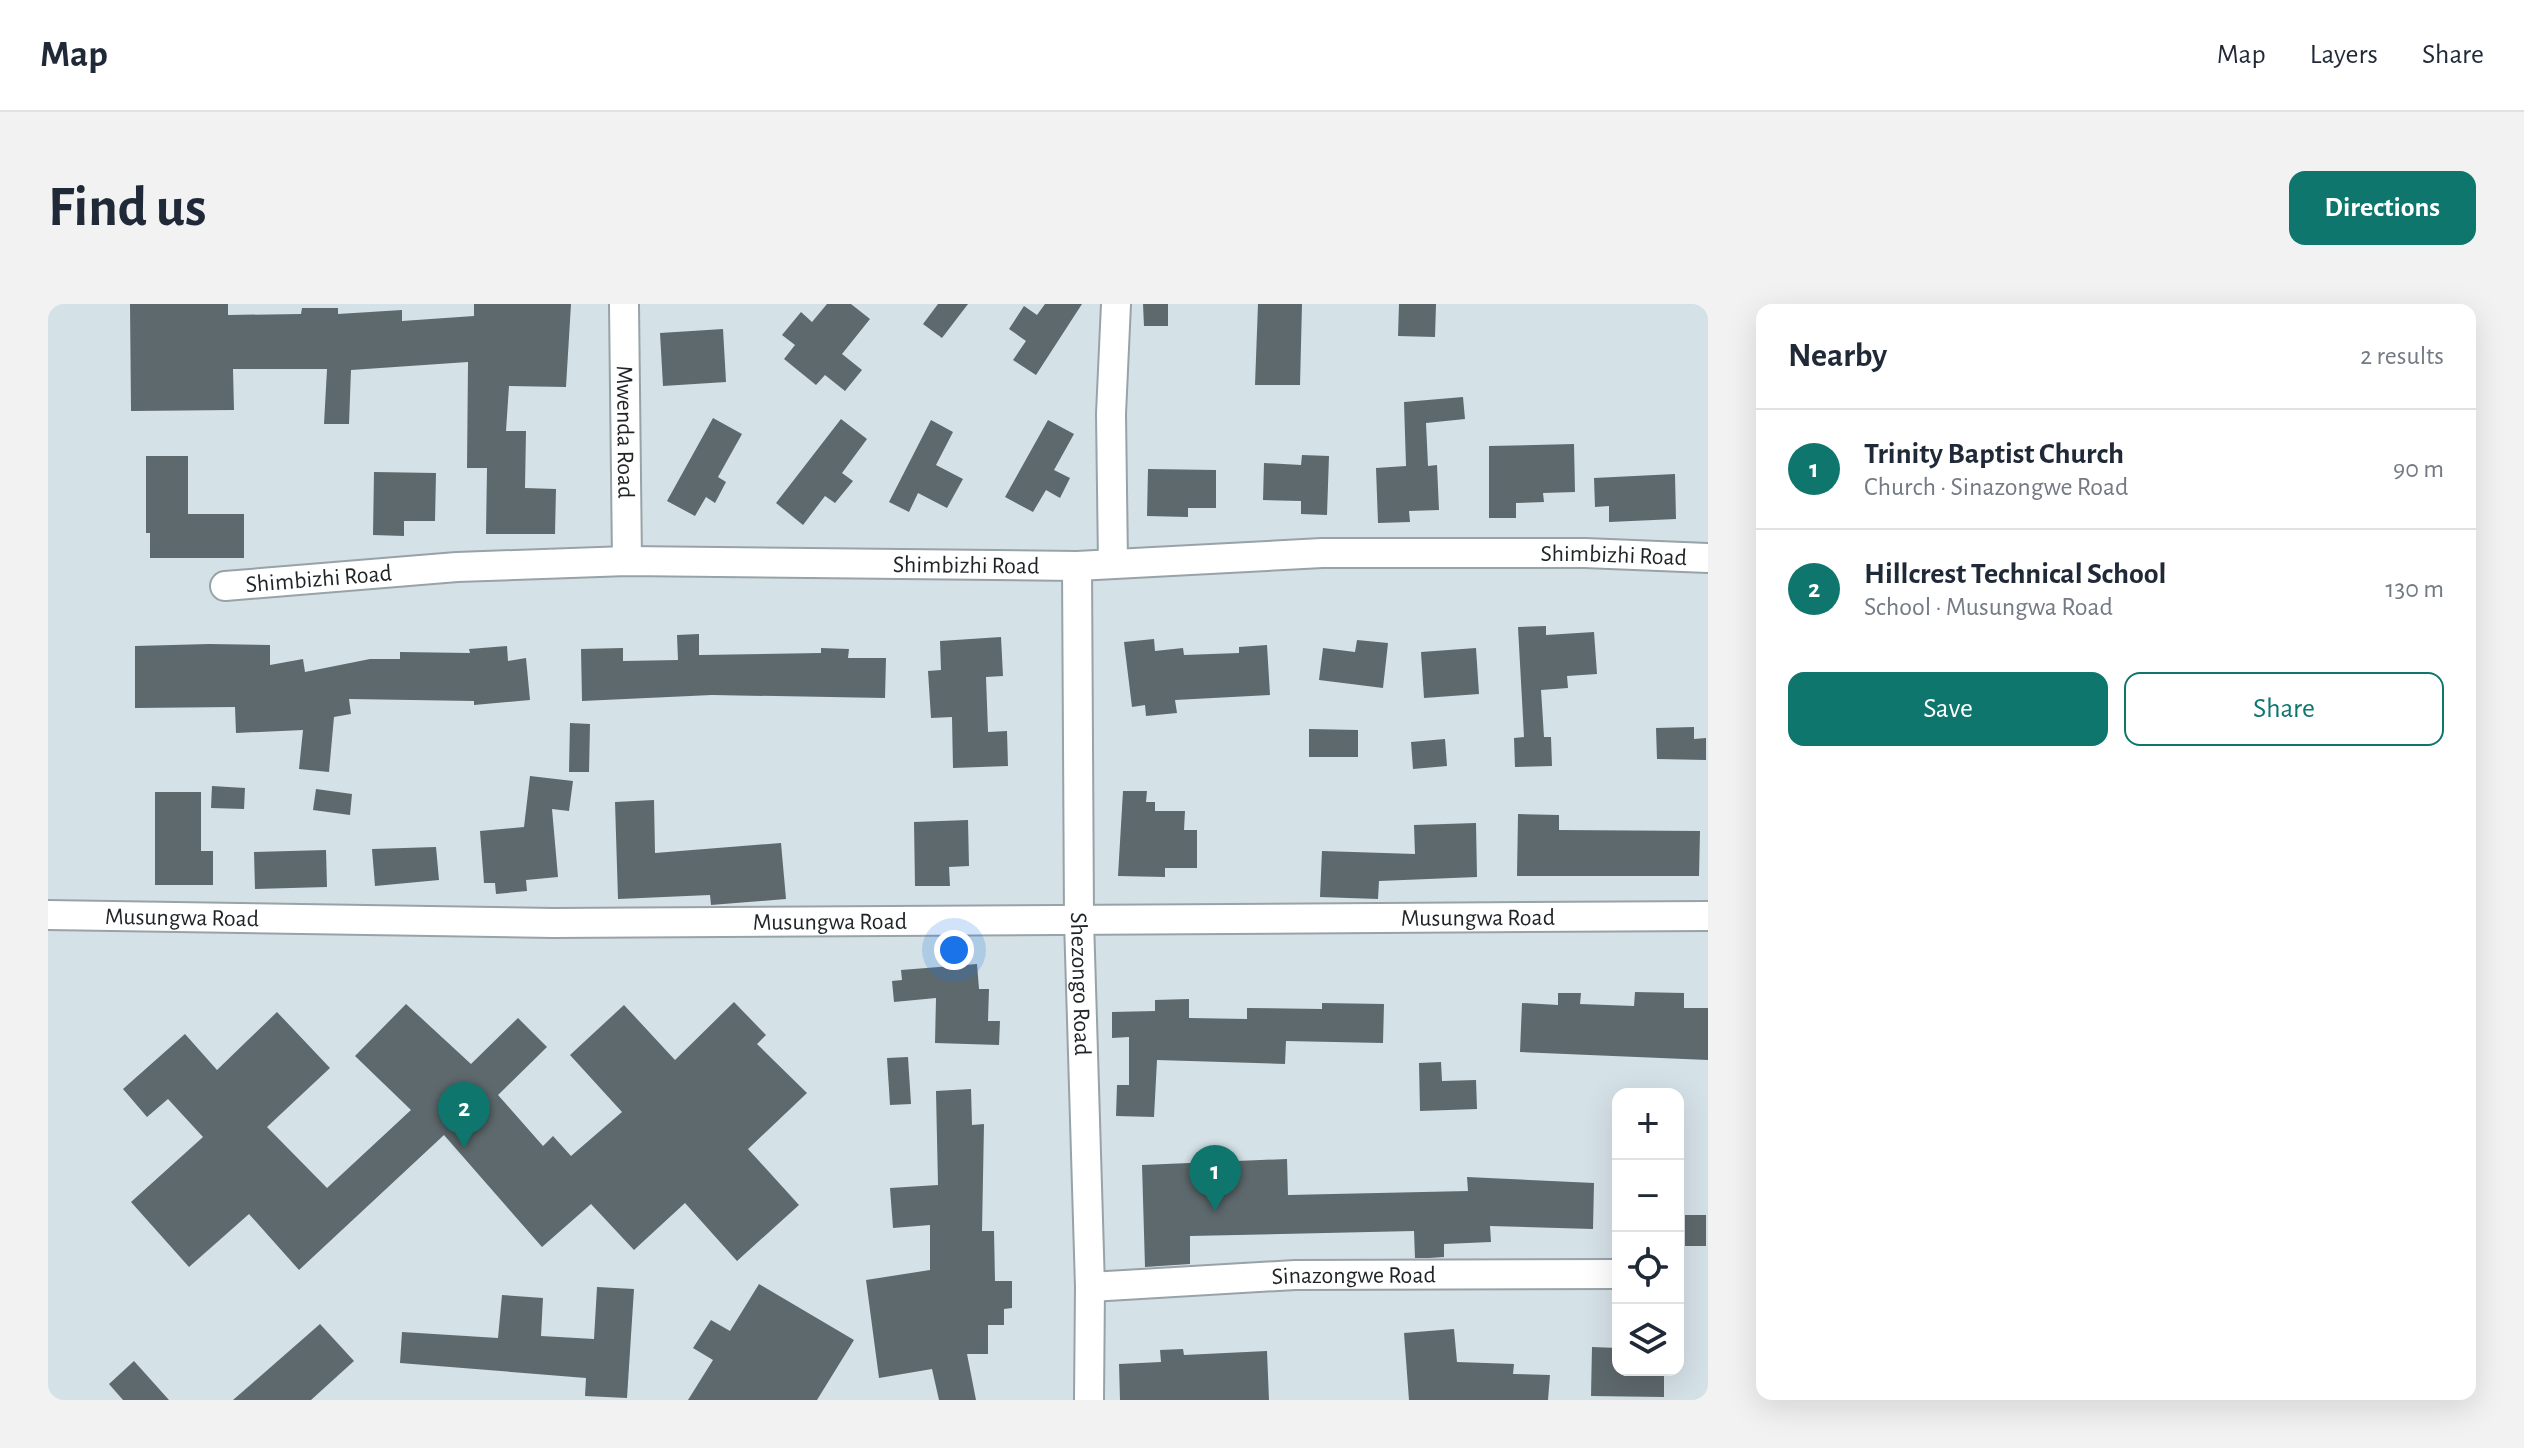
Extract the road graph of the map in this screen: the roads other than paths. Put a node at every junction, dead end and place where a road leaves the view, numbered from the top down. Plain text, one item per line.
1 (624, 304) edge
2 (1116, 304) edge
3 (1708, 558) edge
4 (627, 561) junction
5 (1113, 563) junction
6 (1077, 566) junction
7 (225, 586) dead end
8 (48, 915) edge
9 (1708, 916) edge
10 (1079, 920) junction
11 (1612, 1274) edge
12 (1090, 1287) junction
13 (1089, 1400) edge

1 - 4 street, Mwenda Road
2 - 5 street
3 - 5 street, Shimbizhi Road
4 - 6 street, Shimbizhi Road
4 - 7 street, Shimbizhi Road
5 - 6 street, Shimbizhi Road
6 - 10 street, Shezongo Road
8 - 10 street, Musungwa Road
9 - 10 street, Musungwa Road
10 - 12 street, Shezongo Road
11 - 12 street, Sinazongwe Road
12 - 13 street, Shezongo Road

